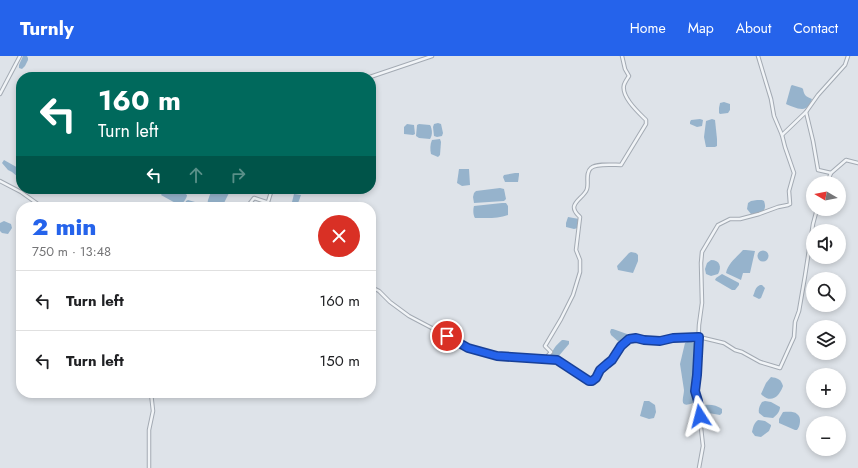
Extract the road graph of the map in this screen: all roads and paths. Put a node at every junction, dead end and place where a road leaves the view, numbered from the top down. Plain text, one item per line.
1 (20, 56) edge
2 (432, 56) edge
3 (622, 56) edge
4 (758, 56) edge
5 (848, 56) edge
6 (376, 75) edge
7 (0, 94) edge
8 (806, 112) junction
9 (782, 135) junction
10 (858, 163) edge
11 (832, 173) junction
12 (830, 176) edge
13 (0, 181) edge
14 (16, 189) edge
15 (24, 194) edge
16 (35, 202) edge
17 (251, 202) edge
18 (268, 202) edge
19 (815, 216) edge
20 (376, 290) edge
21 (699, 337) junction
22 (544, 359) junction
23 (152, 398) edge
24 (149, 468) edge
25 (699, 468) edge

1 - 7 street
2 - 6 street
3 - 22 street
4 - 9 street
5 - 8 street
8 - 9 street
8 - 11 street
9 - 21 street
10 - 11 street
11 - 12 street
13 - 14 street
15 - 16 street
17 - 18 street
19 - 21 street
20 - 22 street
21 - 22 street
21 - 25 street
23 - 24 street

